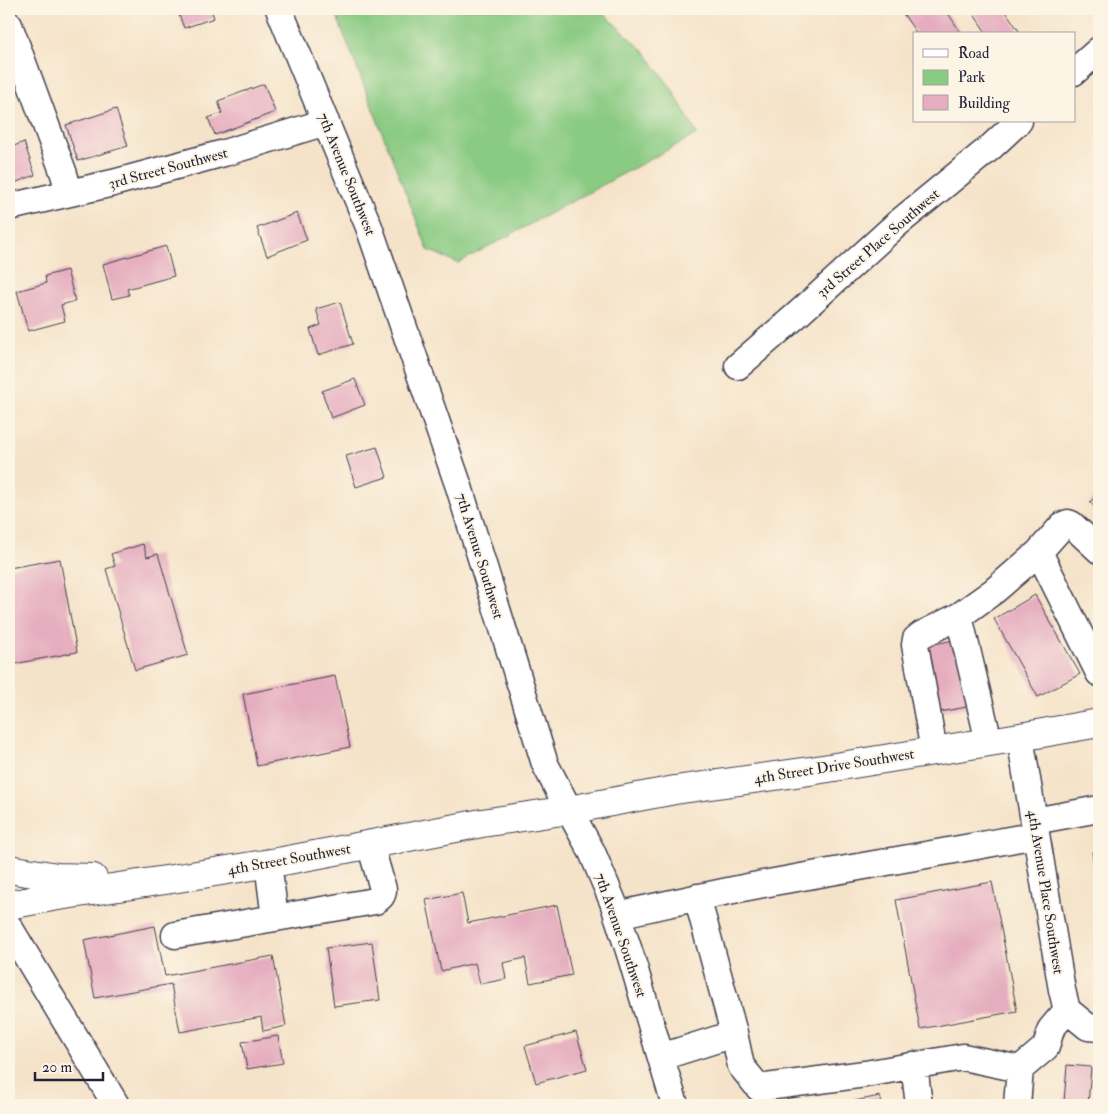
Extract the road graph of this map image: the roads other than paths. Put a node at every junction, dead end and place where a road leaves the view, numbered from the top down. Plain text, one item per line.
1 (280, 9) edge
2 (9, 24) edge
3 (1099, 50) edge
4 (1076, 70) edge
5 (326, 122) junction
6 (1018, 122) edge
7 (69, 193) junction
8 (9, 207) edge
9 (738, 366) dead end
10 (1099, 550) edge
11 (1039, 552) junction
12 (959, 616) junction
13 (1099, 673) edge
14 (1099, 722) edge
15 (1020, 737) junction
16 (989, 742) junction
17 (934, 751) junction
18 (1099, 809) edge
19 (569, 810) junction
20 (1035, 828) junction
21 (370, 844) junction
22 (268, 863) junction
23 (9, 869) edge
24 (172, 879) junction
25 (697, 897) junction
26 (9, 904) edge
27 (617, 915) junction
28 (275, 918) junction
29 (9, 928) edge
30 (175, 935) dead end
31 (1067, 1010) junction
32 (1099, 1028) edge
33 (734, 1033) junction
34 (661, 1057) junction
35 (914, 1065) junction
36 (1020, 1069) junction
37 (762, 1097) edge
38 (116, 1105) edge
39 (675, 1105) edge
40 (919, 1105) edge
41 (1017, 1105) edge

1 - 5 street, 7th Avenue Southwest
2 - 7 street
3 - 4 street
5 - 7 street, 3rd Street Southwest
5 - 19 street, 7th Avenue Southwest
6 - 9 street, 3rd Street Place Southwest
7 - 8 street, 3rd Street Southwest
10 - 11 street
11 - 12 street
11 - 13 street
12 - 16 street
12 - 17 street
14 - 15 main road, 4th Street Drive Southwest
15 - 16 main road, 4th Street Drive Southwest
15 - 20 street, 4th Avenue Place Southwest
16 - 17 main road, 4th Street Drive Southwest
17 - 19 main road, 4th Street Drive Southwest
18 - 20 street
19 - 21 main road, 4th Street Southwest
19 - 27 street, 7th Avenue Southwest
20 - 25 street
20 - 31 street, 4th Avenue Place Southwest
21 - 22 main road, 4th Street Southwest
21 - 28 street
22 - 24 main road, 4th Street Southwest
22 - 28 street
23 - 24 main road
24 - 26 main road, 4th Street Southwest
25 - 27 street
25 - 33 street
27 - 34 street, 7th Avenue Southwest
28 - 30 street
29 - 38 street
31 - 32 street
31 - 36 street
33 - 34 street
33 - 37 street
34 - 39 street, 7th Avenue Southwest
35 - 36 street
35 - 37 street
35 - 40 street
36 - 41 street

